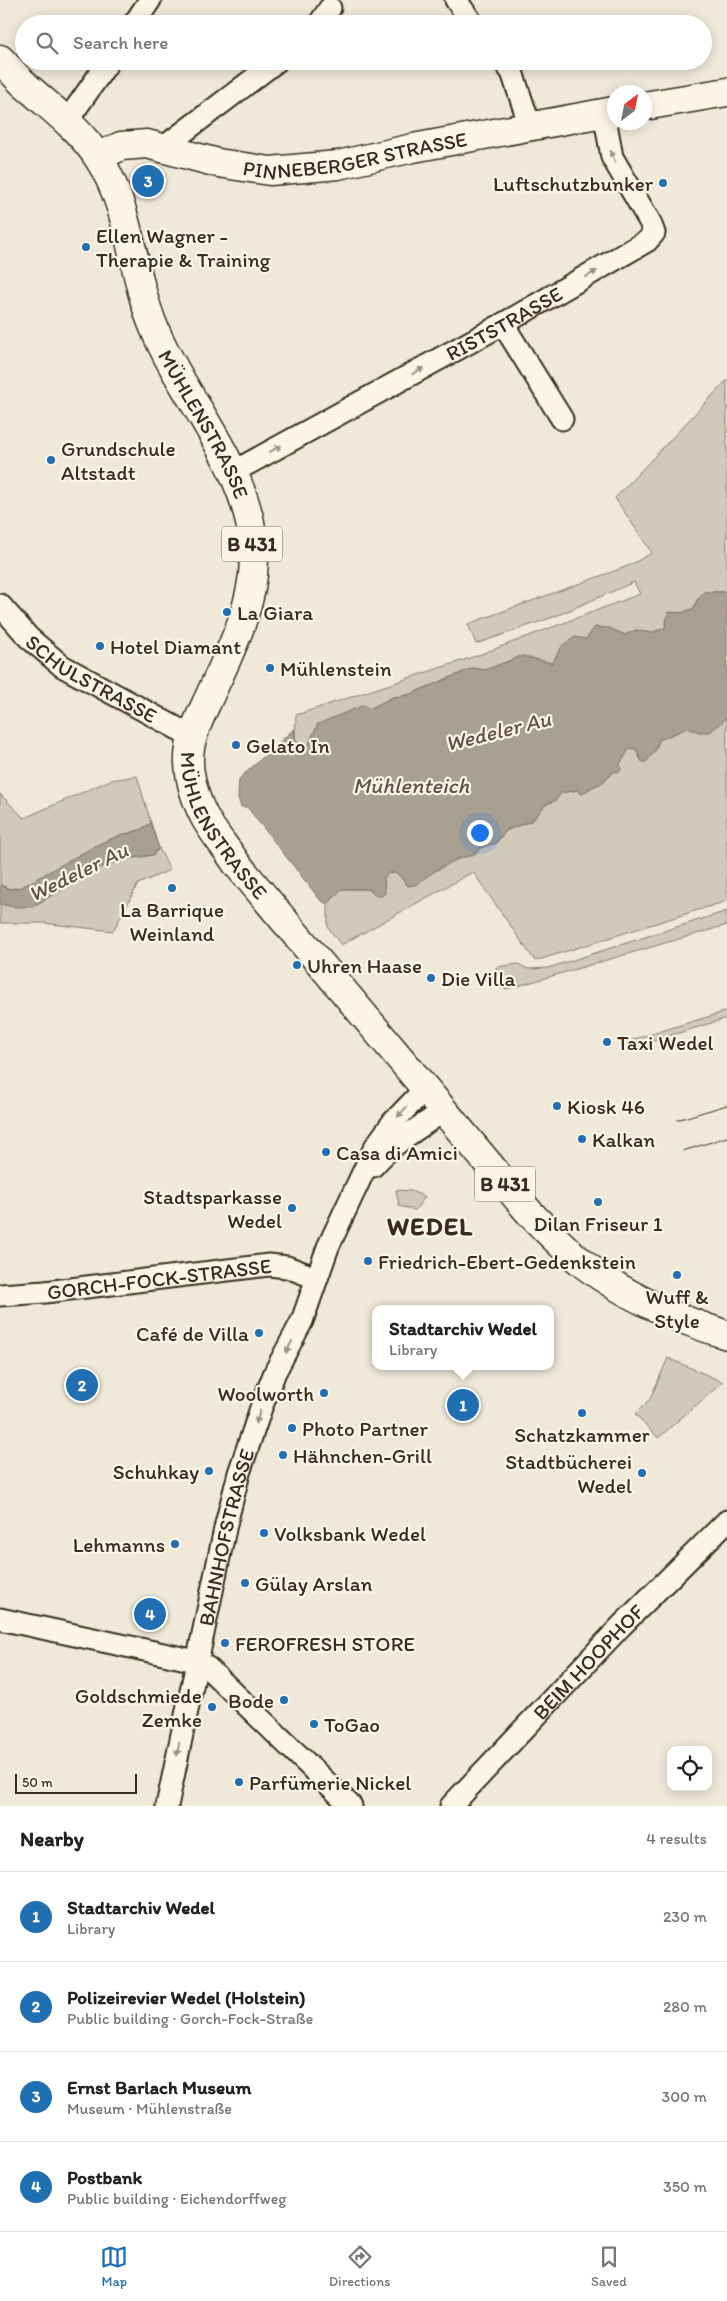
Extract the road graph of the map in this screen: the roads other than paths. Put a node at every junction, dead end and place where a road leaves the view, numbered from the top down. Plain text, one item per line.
1 (150, 0) edge
2 (456, 0) edge
3 (140, 15) edge
4 (467, 15) edge
5 (0, 59) edge
6 (103, 70) edge
7 (265, 70) edge
8 (510, 70) edge
9 (727, 92) edge
10 (652, 105) edge
11 (607, 111) edge
12 (67, 121) junction
13 (530, 126) junction
14 (610, 130) edge
15 (164, 147) junction
16 (98, 157) junction
17 (503, 324) junction
18 (562, 419) dead end
19 (233, 472) junction
20 (0, 605) edge
21 (193, 738) junction
22 (425, 1089) junction
23 (444, 1111) junction
24 (358, 1182) junction
25 (316, 1278) junction
26 (0, 1295) edge
27 (727, 1335) edge
28 (727, 1521) edge
29 (0, 1619) edge
30 (196, 1660) junction
31 (167, 1806) edge
32 (351, 1806) edge
33 (451, 1806) edge

1 - 3 street
2 - 4 street
5 - 12 main road, B 431
6 - 12 street
7 - 15 street
8 - 13 street
9 - 10 main road
11 - 13 main road, PINNEBERGER STRASSE
12 - 16 main road, B 431
13 - 15 main road, PINNEBERGER STRASSE
17 -> 14 street, RISTSTRASSE
15 - 16 main road, PINNEBERGER STRASSE
16 - 19 main road, MÜHLENSTRASSE / B 431
17 - 18 street
19 -> 17 street, RISTSTRASSE
19 - 21 main road, MÜHLENSTRASSE / B 431
20 - 21 street, SCHULSTRASSE
21 - 22 main road, MÜHLENSTRASSE / B 431
22 - 23 main road, MÜHLENSTRASSE / B 431
22 -> 24 street, BAHNHOFSTRASSE
23 - 24 street
23 - 27 main road, B 431
24 - 25 street, BAHNHOFSTRASSE
25 - 26 street, GORCH-FOCK-STRASSE
25 -> 30 street, BAHNHOFSTRASSE
28 - 33 street, BEIM HOOPHOF
29 - 30 street
30 -> 31 street, BAHNHOFSTRASSE
30 - 32 street

